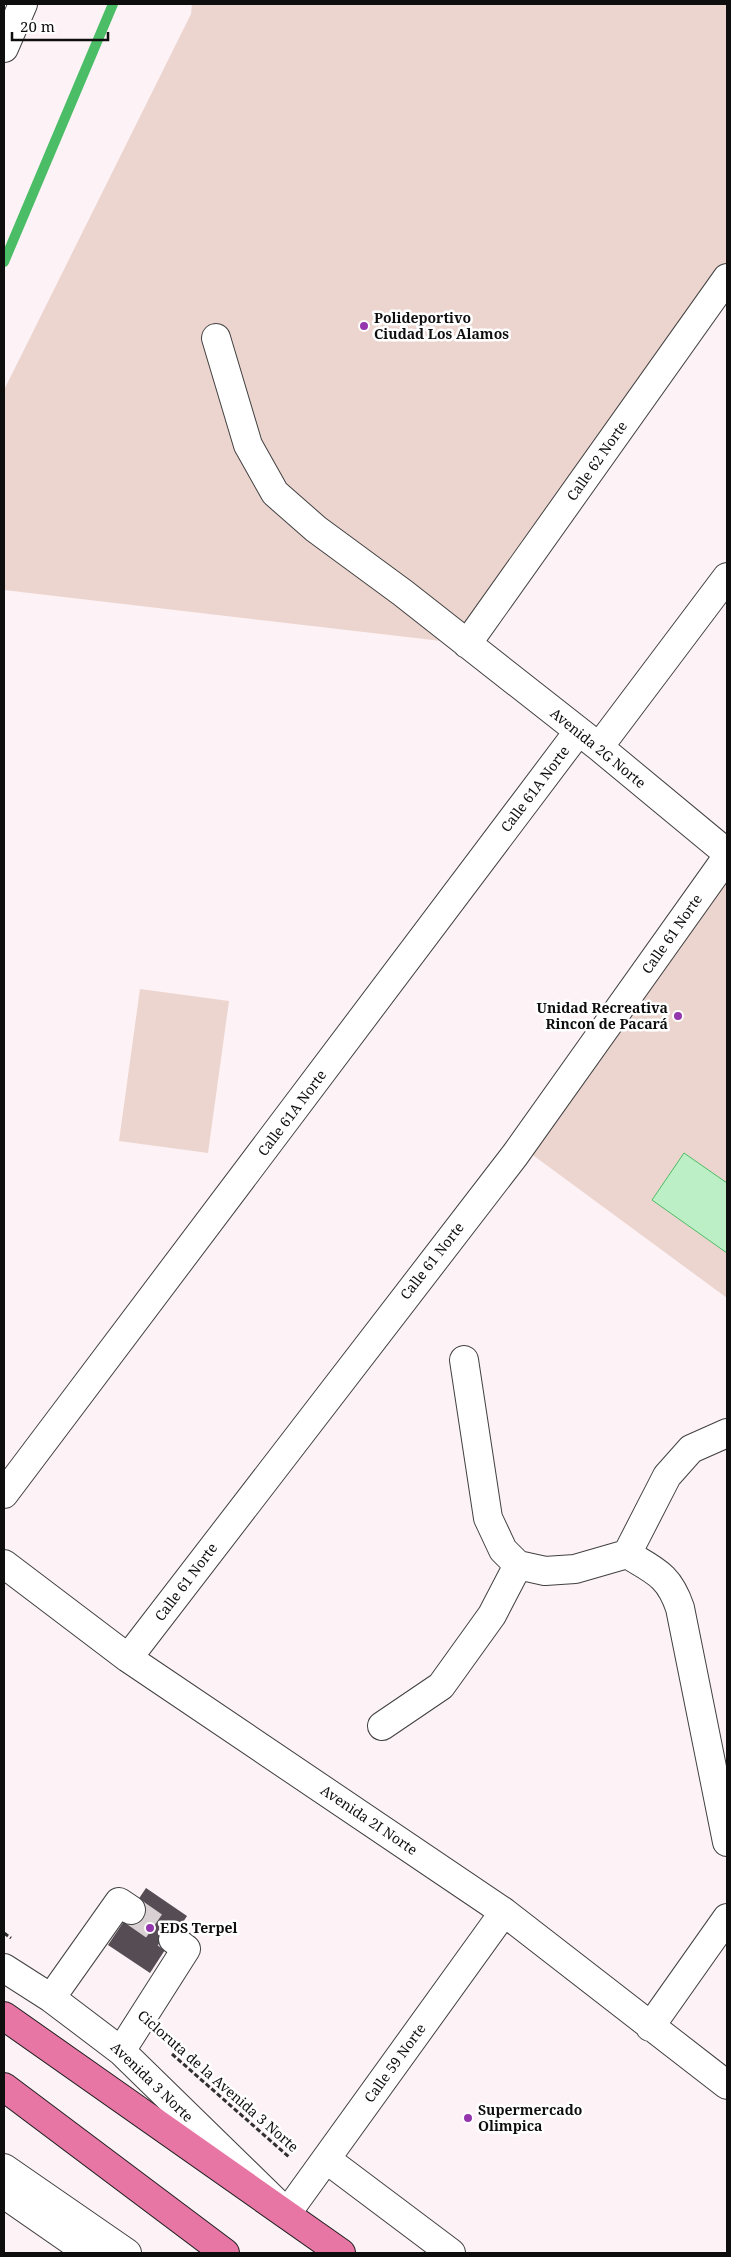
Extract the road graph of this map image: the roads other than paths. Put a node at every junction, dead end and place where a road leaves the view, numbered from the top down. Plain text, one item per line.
1 (23, 4) edge
2 (4, 48) edge
3 (727, 278) edge
4 (216, 338) dead end
5 (727, 577) edge
6 (467, 644) junction
7 (589, 739) junction
8 (727, 853) edge
9 (727, 857) edge
10 (464, 1360) dead end
11 (727, 1433) edge
12 (4, 1494) edge
13 (627, 1554) junction
14 (4, 1564) edge
15 (518, 1565) junction
16 (128, 1658) junction
17 (382, 1726) dead end
18 (727, 1842) edge
19 (131, 1910) tunnel mouth
20 (504, 1912) junction
21 (727, 1918) edge
22 (173, 1939) tunnel mouth
23 (4, 1968) edge
24 (51, 1998) junction
25 (4, 2016) edge
26 (650, 2027) junction
27 (121, 2051) junction
28 (727, 2085) edge
29 (4, 2087) edge
30 (4, 2168) edge
31 (319, 2168) junction
32 (4, 2194) edge
33 (286, 2214) junction
34 (89, 2253) edge
35 (127, 2253) edge
36 (225, 2253) edge
37 (341, 2253) edge
38 (450, 2253) edge

1 - 2 street
3 - 6 street, Calle 62 Norte
4 - 6 street, Avenida 2G Norte
5 - 7 street, Calle 61A Norte
6 - 7 street, Avenida 2G Norte
7 - 8 street, Avenida 2G Norte
7 - 12 street, Calle 61A Norte
9 - 16 street, Calle 61 Norte
10 - 15 street
11 - 13 street
13 - 15 street
13 - 18 street
14 - 16 street, Avenida 2I Norte
15 - 17 street
16 - 20 street, Avenida 2I Norte
19 - 24 street
20 - 26 street, Avenida 2I Norte
20 - 31 street, Calle 59 Norte
21 - 26 street
22 - 27 street
23 - 24 street, Avenida 3 Norte
24 - 27 street, Avenida 3 Norte
25 - 33 main road, Avenida 3 Norte
26 - 28 street, Avenida 2I Norte
27 - 33 street, Avenida 3 Norte
29 - 36 main road
30 - 35 street
31 - 33 street, Calle 59 Norte
31 - 38 street
32 - 34 street
33 - 37 main road, Avenida 3 Norte

